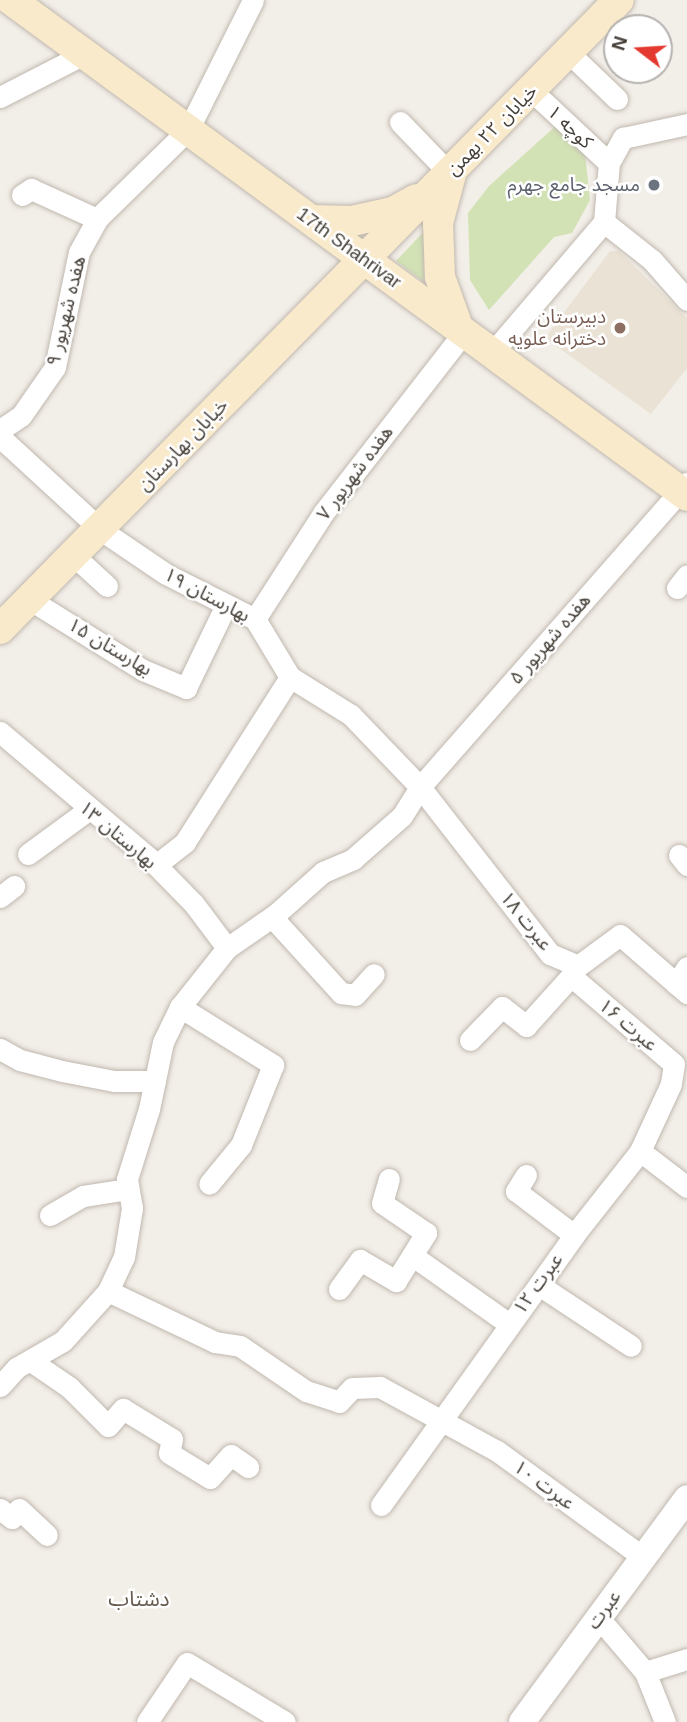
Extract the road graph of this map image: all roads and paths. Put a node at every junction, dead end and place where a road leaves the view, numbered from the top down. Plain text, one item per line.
1 (11, 0) edge
2 (253, 0) edge
3 (619, 0) edge
4 (568, 52) junction
5 (84, 54) junction
6 (532, 91) junction
7 (0, 97) edge
8 (617, 99) dead end
9 (400, 122) dead end
10 (687, 124) edge
11 (188, 130) junction
12 (609, 163) junction
13 (443, 179) junction
14 (22, 195) dead end
15 (97, 219) junction
16 (311, 220) junction
17 (604, 222) junction
18 (364, 259) junction
19 (687, 300) edge
20 (461, 330) junction
21 (492, 353) junction
22 (0, 430) edge
23 (0, 438) edge
24 (685, 490) edge
25 (101, 530) junction
26 (73, 555) junction
27 (107, 586) dead end
28 (29, 600) junction
29 (226, 605) junction
30 (255, 619) junction
31 (0, 629) edge
32 (290, 677) junction
33 (0, 732) edge
34 (420, 788) junction
35 (88, 810) junction
36 (28, 854) dead end
37 (156, 865) junction
38 (272, 917) junction
39 (227, 948) junction
40 (575, 971) junction
41 (374, 974) dead end
42 (683, 981) edge
43 (180, 1007) junction
44 (470, 1040) dead end
45 (0, 1049) edge
46 (155, 1081) junction
47 (640, 1151) junction
48 (526, 1175) dead end
49 (389, 1179) dead end
50 (209, 1184) dead end
51 (687, 1187) edge
52 (128, 1189) junction
53 (50, 1215) dead end
54 (574, 1235) junction
55 (413, 1256) junction
56 (540, 1286) junction
57 (339, 1289) dead end
58 (108, 1291) junction
59 (509, 1324) junction
60 (631, 1346) dead end
61 (31, 1361) junction
62 (0, 1386) edge
63 (441, 1420) junction
64 (248, 1466) dead end
65 (687, 1498) edge
66 (381, 1505) dead end
67 (0, 1509) edge
68 (47, 1535) dead end
69 (643, 1556) junction
70 (598, 1617) junction
71 (687, 1659) edge
72 (645, 1672) junction
73 (147, 1722) edge
74 (285, 1722) edge
75 (522, 1722) edge
76 (665, 1722) edge

1 - 5 main road, 17th Shahrivar
2 - 11 street, هفده شهریور ۹
3 - 4 main road, خیابان ۲۲ بهمن
4 - 6 main road, خیابان ۲۲ بهمن
4 - 8 street
5 - 7 street
5 - 11 main road, 17th Shahrivar
6 - 12 street, کوچه ۱
6 - 13 main road, خیابان ۲۲ بهمن
9 - 13 street
10 - 12 street
11 - 15 street, هفده شهریور ۹
11 - 16 main road, 17th Shahrivar
12 - 17 street
13 - 16 main road
13 - 18 main road, خیابان ۲۲ بهمن
13 - 20 main road
14 - 15 street
15 - 22 street, هفده شهریور ۹
16 - 18 main road, 17th Shahrivar
17 - 19 street
17 - 21 street
18 - 20 main road, 17th Shahrivar
18 - 25 main road, خیابان بهارستان
20 - 21 main road, 17th Shahrivar
20 - 30 street, هفده شهریور ۷
21 - 24 main road, 17th Shahrivar
23 - 25 street, بهارستان ۱۹
24 - 34 street, هفده شهریور ۵
25 - 26 main road, خیابان بهارستان
25 - 29 street, بهارستان ۱۹
26 - 27 street
26 - 28 main road, خیابان بهارستان
28 - 29 street, بهارستان ۱۵
28 - 31 main road, خیابان بهارستان
29 - 30 street, بهارستان ۱۹
30 - 32 street, بهارستان ۱۹
32 - 34 street, بهارستان ۱۹
32 - 37 street
33 - 35 street, بهارستان ۱۳
34 - 38 street, هفده شهریور ۵
34 - 40 street, عبرت ۱۸
35 - 36 street
35 - 37 street, بهارستان ۱۳
37 - 39 street, بهارستان ۱۳
38 - 39 street, هفده شهریور ۵
38 - 41 street
39 - 43 street, هفده شهریور ۵
40 - 42 street
40 - 44 street
40 - 47 street, عبرت ۱۶
43 - 46 street, هفده شهریور ۵
43 - 50 street
45 - 46 street
46 - 52 street, هفده شهریور ۵
47 - 51 street
47 - 54 street, عبرت ۱۲
48 - 54 street
49 - 55 street
52 - 53 street
52 - 58 street, هفده شهریور ۵
54 - 56 street, عبرت ۱۲
55 - 57 street
55 - 59 street
56 - 59 street, عبرت ۱۲
56 - 60 street
58 - 61 street, هفده شهریور ۵
58 - 63 street, عبرت ۱۰
59 - 63 street, عبرت ۱۲
61 - 62 street, هفده شهریور ۵
61 - 64 street
63 - 66 street, عبرت ۱۲
63 - 69 street, عبرت ۱۰
65 - 69 street, عبرت
67 - 68 street
69 - 70 street, عبرت
70 - 72 street
70 - 75 street, عبرت
71 - 72 street
72 - 76 street
73 - 74 street

